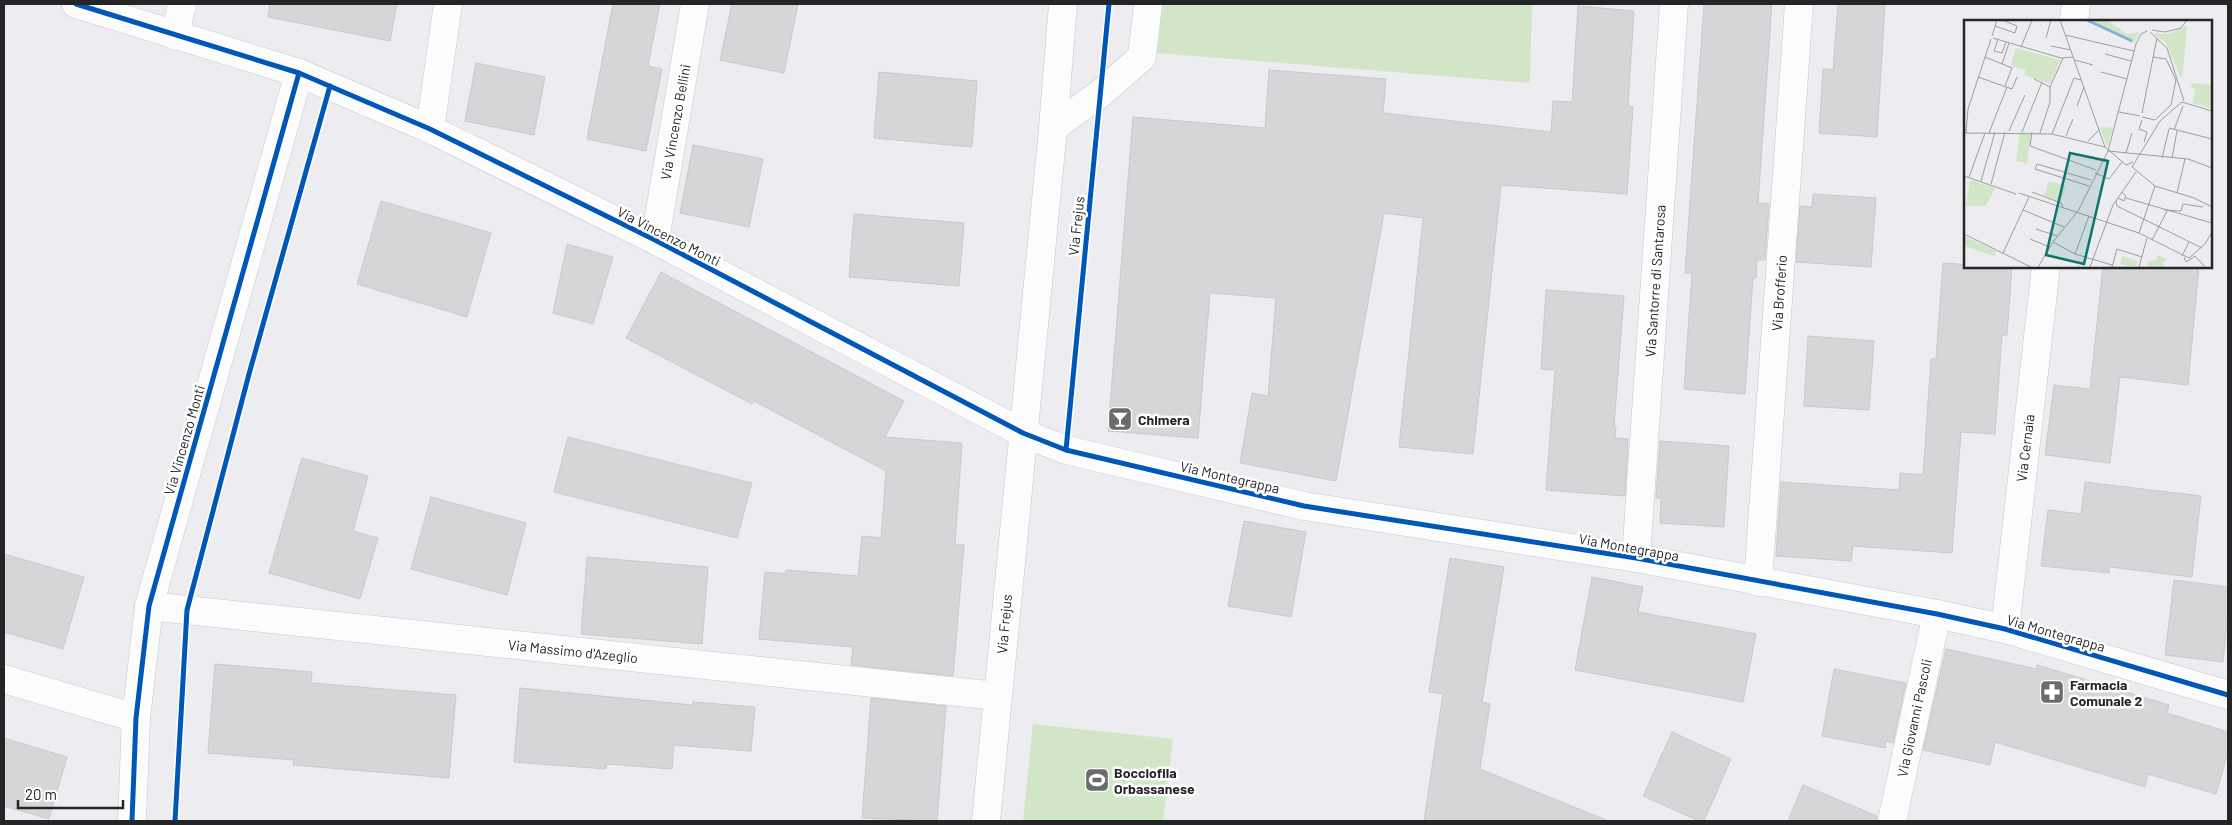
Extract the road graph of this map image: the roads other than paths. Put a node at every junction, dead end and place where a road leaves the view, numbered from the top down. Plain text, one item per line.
1 (76, 4) edge
2 (182, 4) edge
3 (448, 4) edge
4 (695, 4) edge
5 (1063, 4) edge
6 (1148, 4) edge
7 (1674, 4) edge
8 (1799, 4) edge
9 (2076, 4) edge
10 (2074, 20) edge
11 (176, 36) junction
12 (299, 73) junction
13 (1053, 128) junction
14 (430, 129) junction
15 (655, 240) junction
16 (2046, 268) edge
17 (1023, 433) junction
18 (1636, 558) junction
19 (1758, 582) junction
20 (149, 606) junction
21 (1937, 614) junction
22 (2004, 629) junction
23 (4, 679) edge
24 (2228, 695) edge
25 (998, 696) junction
26 (136, 718) junction
27 (132, 821) edge
28 (986, 821) edge
29 (1892, 821) edge

1 - 11 street, Via Vincenzo Monti
2 - 11 street
3 - 14 street
4 - 15 street, Via Vincenzo Bellini
5 - 13 street, Via Frejus
6 - 13 street
7 - 18 street, Via Santorre di Santarosa
8 - 19 street, Via Brofferio
9 - 10 street
11 - 12 street, Via Vincenzo Monti
12 - 14 street, Via Vincenzo Monti
12 - 20 street, Via Vincenzo Monti
13 - 17 street, Via Frejus
14 - 15 street, Via Vincenzo Monti
15 - 17 street, Via Vincenzo Monti
16 - 22 street, Via Cernaia
17 - 18 street, Via Montegrappa
17 - 25 street, Via Frejus
18 - 19 street, Via Montegrappa
19 - 21 street, Via Montegrappa
20 - 25 street, Via Massimo d'Azeglio
20 - 26 street, Via Vincenzo Monti
21 - 22 street, Via Montegrappa
21 - 29 street, Via Giovanni Pascoli
22 - 24 street, Via Montegrappa
23 - 26 street
25 - 28 street, Via Frejus
26 - 27 street, Via Vincenzo Monti

